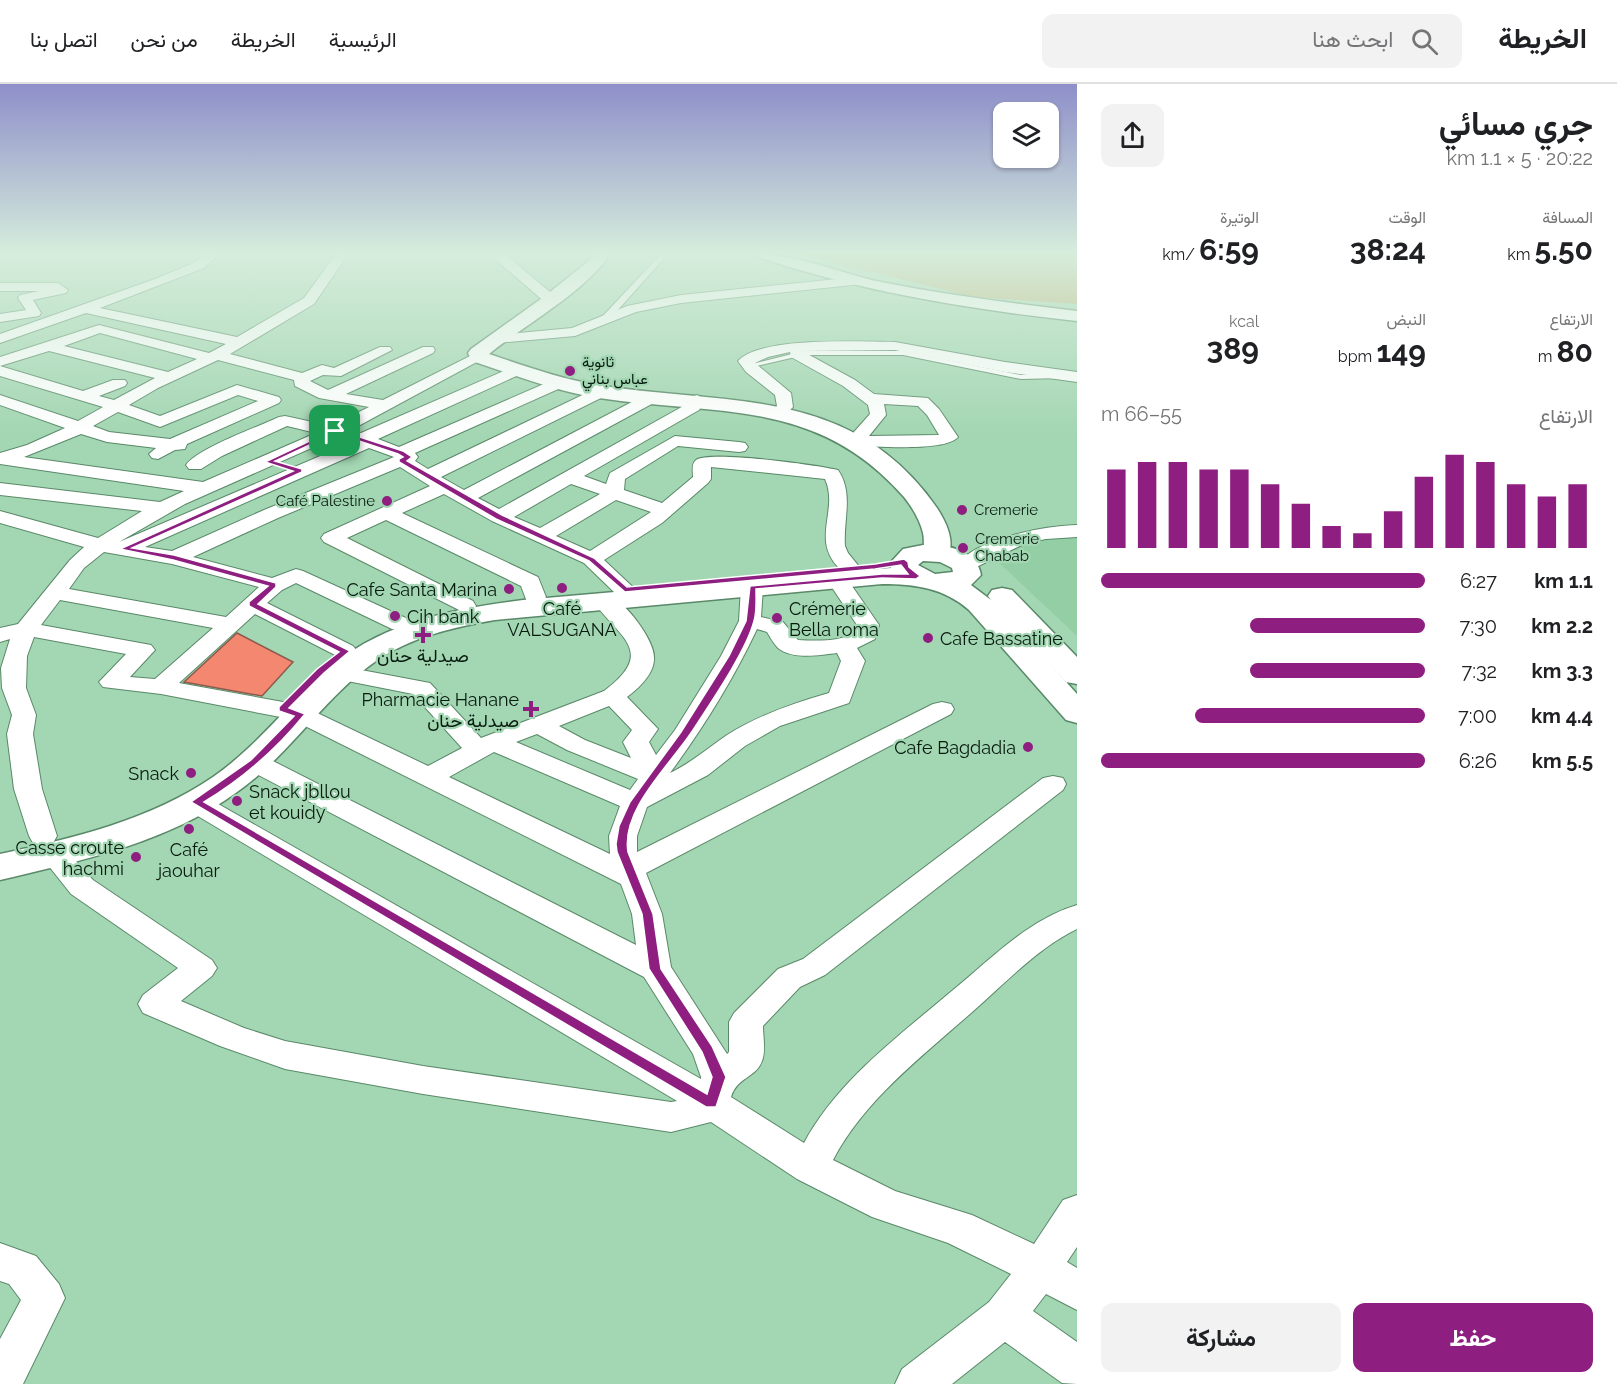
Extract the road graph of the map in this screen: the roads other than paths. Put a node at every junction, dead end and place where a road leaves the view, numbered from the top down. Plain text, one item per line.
1 (23, 315) edge
2 (70, 315) edge
3 (112, 315) edge
4 (286, 315) edge
5 (530, 315) edge
6 (609, 315) edge
7 (618, 315) edge
8 (0, 318) edge
9 (604, 320) junction
10 (0, 339) edge
11 (496, 339) junction
12 (239, 342) junction
13 (48, 346) junction
14 (385, 350) dead end
15 (428, 350) dead end
16 (796, 354) junction
17 (214, 356) junction
18 (479, 357) junction
19 (0, 362) edge
20 (38, 366) dead end
21 (748, 366) junction
22 (518, 370) junction
23 (6, 373) edge
24 (175, 374) junction
25 (63, 375) dead end
26 (1070, 376) edge
27 (305, 382) junction
28 (39, 383) junction
29 (119, 383) dead end
30 (559, 383) junction
31 (237, 390) junction
32 (601, 392) junction
33 (331, 395) junction
34 (84, 396) junction
35 (653, 396) junction
36 (872, 399) junction
37 (0, 400) edge
38 (273, 400) junction
39 (697, 400) junction
40 (384, 405) junction
41 (117, 406) junction
42 (779, 412) junction
43 (160, 422) junction
44 (82, 427) junction
45 (343, 427) junction
46 (123, 438) junction
47 (367, 440) junction
48 (855, 441) junction
49 (165, 449) junction
50 (216, 452) junction
51 (401, 457) junction
52 (0, 459) edge
53 (269, 462) junction
54 (195, 465) dead end
55 (762, 465) junction
56 (299, 471) junction
57 (427, 477) junction
58 (569, 477) junction
59 (444, 487) junction
60 (206, 488) junction
61 (0, 489) edge
62 (615, 494) junction
63 (463, 498) junction
64 (170, 504) junction
65 (207, 511) junction
66 (665, 511) junction
67 (386, 513) junction
68 (499, 517) junction
69 (1, 521) edge
70 (1077, 531) edge
71 (541, 536) junction
72 (100, 545) junction
73 (124, 549) junction
74 (174, 558) junction
75 (591, 559) junction
76 (940, 571) junction
77 (845, 574) junction
78 (274, 585) junction
79 (753, 587) junction
80 (55, 593) junction
81 (615, 595) junction
82 (535, 597) junction
83 (252, 604) junction
84 (465, 606) junction
85 (750, 621) junction
86 (228, 624) junction
87 (400, 624) junction
88 (26, 629) junction
89 (0, 635) edge
90 (844, 645) junction
91 (343, 662) junction
92 (1077, 675) edge
93 (161, 687) junction
94 (613, 696) junction
95 (942, 708) dead end
96 (291, 712) junction
97 (1077, 713) edge
98 (12, 720) edge
99 (537, 724) junction
100 (485, 745) junction
101 (254, 762) junction
102 (654, 776) junction
103 (428, 777) junction
104 (1053, 784) dead end
105 (196, 802) junction
106 (635, 802) junction
107 (0, 845) edge
108 (49, 846) junction
109 (0, 867) edge
110 (632, 874) junction
111 (1077, 916) edge
112 (655, 969) junction
113 (715, 1090) junction
114 (810, 1167) junction
115 (1077, 1212) edge
116 (0, 1262) edge
117 (1041, 1268) junction
118 (1077, 1290) edge
119 (1004, 1316) junction
120 (1077, 1368) edge
121 (0, 1384) edge
122 (918, 1384) edge

1 - 8 street
2 - 10 street
3 - 12 street
4 - 12 street
5 - 11 main road
6 - 9 lane
7 - 9 street
9 - 11 street
11 - 18 main road
12 - 17 street
13 - 17 street
13 - 19 street
13 - 24 street
14 - 27 street
15 - 33 street
16 - 21 lane
16 - 26 lane
16 - 36 street
17 - 24 street
17 - 27 street
18 - 22 main road
18 - 40 street
20 - 23 street
21 - 26 street
21 - 42 street
22 - 30 main road
22 - 47 street
23 - 28 street
24 - 31 street
24 - 41 street
25 - 28 street
27 - 33 street
27 - 38 street
28 - 34 street
29 - 34 street
30 - 32 main road
30 - 51 street
31 - 38 street
31 - 43 street
32 - 35 main road
32 - 57 street
33 - 40 street
34 - 41 street
35 - 39 main road
35 - 63 street
36 - 48 street
36 - 48 street
37 - 44 street
38 - 45 street
38 - 49 street
39 - 42 main road
39 - 58 street
40 - 45 street
41 - 43 street
41 - 44 street
42 - 48 main road
43 - 46 street
44 - 46 street
44 - 52 street
45 - 47 street
45 - 50 street
45 - 53 street
46 - 49 street
47 - 51 street
47 - 56 street
48 - 76 main road
49 - 50 street
50 - 53 street
50 - 54 street
51 - 57 street
51 - 74 street
52 - 60 street
53 - 56 street
53 - 60 street
55 - 62 street
55 - 66 street
55 - 77 street
56 - 65 street
57 - 59 street
58 - 62 street
58 - 68 street
59 - 63 street
59 - 67 street
60 - 64 street
61 - 64 street
62 - 66 street
62 - 71 street
63 - 68 street
64 - 65 street
64 - 72 street
65 - 73 street
66 - 75 street
67 - 82 street
67 - 84 street
68 - 71 street
69 - 72 street
70 - 76 street
71 - 75 street
72 - 73 street
72 - 80 street
73 - 74 street
74 - 78 street
75 - 81 street
76 - 77 main road
76 - 92 main road
76 - 97 main road
77 - 79 main road
77 - 81 main road
77 - 90 street
78 - 83 street
78 - 87 street
79 - 81 main road
79 - 85 street
80 - 86 street
80 - 88 street
81 - 82 main road
81 - 91 main road
81 - 94 street
82 - 84 main road
83 - 86 street
83 - 91 street
84 - 87 main road
85 - 90 street
85 - 102 street
86 - 93 street
87 - 91 main road
88 - 89 street
88 - 93 street
88 - 98 street
90 - 106 street
91 - 96 main road
91 - 100 street
93 - 96 street
94 - 99 street
94 - 102 street
95 - 110 street
96 - 101 main road
96 - 103 street
96 - 108 main road
98 - 108 street
99 - 100 street
99 - 102 street
100 - 103 street
100 - 106 street
101 - 105 main road
101 - 112 street
102 - 106 street
103 - 110 street
104 - 113 street
105 - 108 main road
105 - 113 street
106 - 110 street
107 - 108 main road
108 - 109 main road
108 - 113 street
110 - 112 street
111 - 114 street
112 - 113 street
113 - 114 street
114 - 117 street
115 - 117 street
116 - 121 street
117 - 118 street
117 - 119 street
119 - 120 street
119 - 122 street

